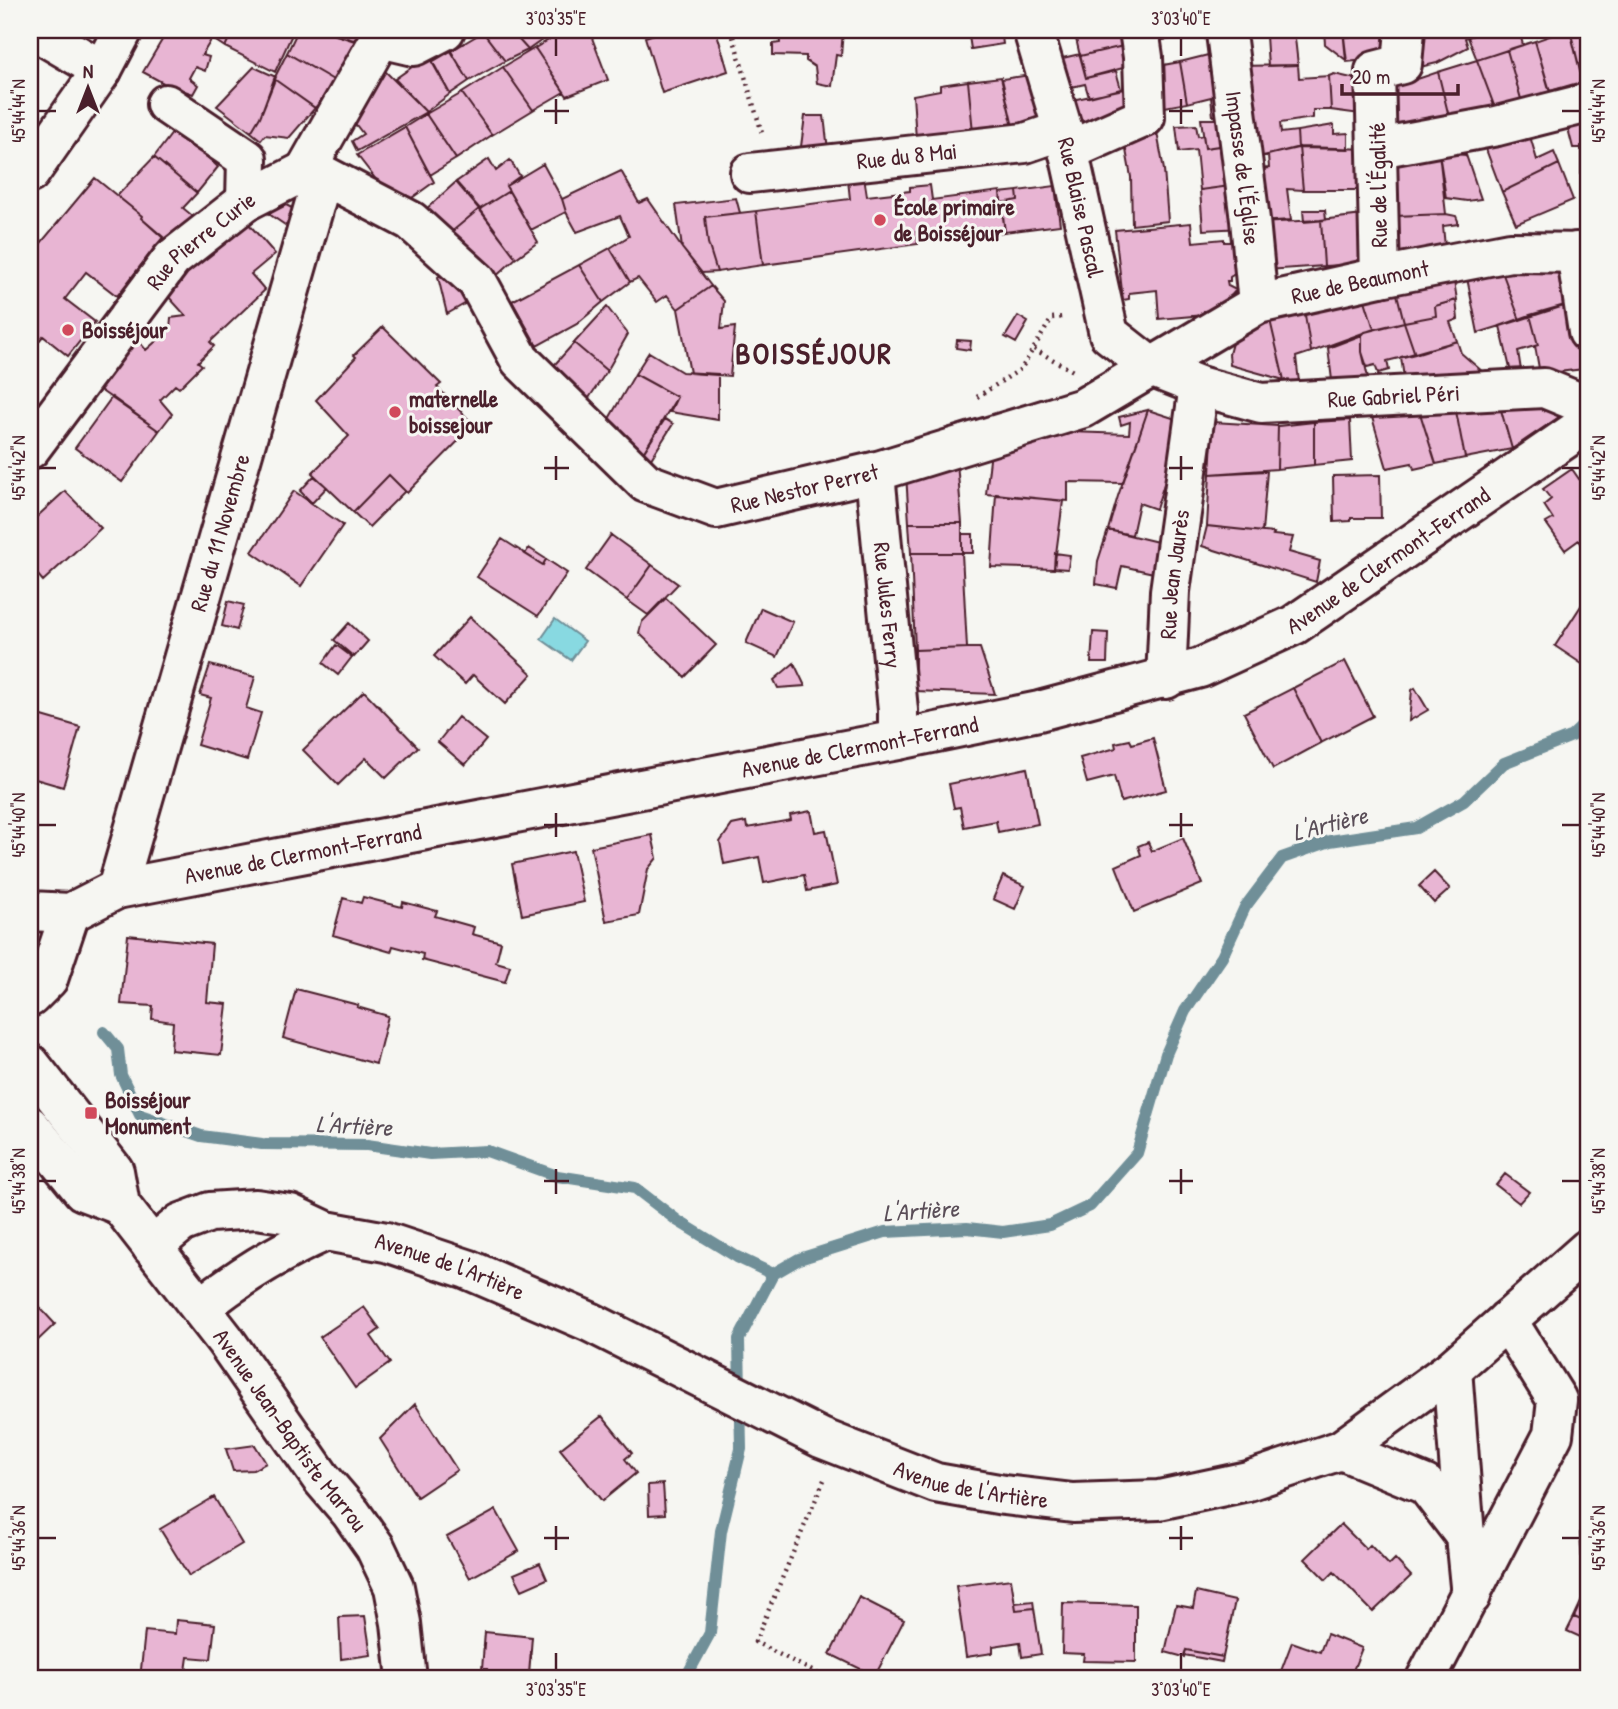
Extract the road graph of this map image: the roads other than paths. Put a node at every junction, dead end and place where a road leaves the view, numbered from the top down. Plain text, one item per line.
1 (34, 30) edge
2 (123, 30) edge
3 (445, 30) edge
4 (1033, 30) edge
5 (1139, 30) edge
6 (1405, 30) edge
7 (1226, 33) dead end
8 (382, 34) edge
9 (102, 70) junction
10 (1588, 103) edge
11 (166, 104) dead end
12 (1066, 140) junction
13 (1378, 148) junction
14 (762, 171) road end
15 (30, 173) edge
16 (314, 173) junction
17 (246, 201) junction
18 (1582, 252) edge
19 (1380, 277) junction
20 (1258, 304) junction
21 (1588, 332) edge
22 (1151, 367) junction
23 (1199, 386) junction
24 (1588, 406) edge
25 (1588, 424) edge
26 (30, 449) edge
27 (878, 471) junction
28 (1166, 679) junction
29 (898, 740) junction
30 (117, 889) junction
31 (30, 911) edge
32 (70, 913) junction
33 (30, 997) edge
34 (30, 1065) edge
35 (34, 1138) edge
36 (120, 1205) junction
37 (326, 1231) junction
38 (152, 1247) junction
39 (1588, 1249) edge
40 (201, 1307) junction
41 (1507, 1320) junction
42 (1452, 1369) junction
43 (1341, 1450) junction
44 (1465, 1536) junction
45 (1471, 1596) junction
46 (407, 1679) edge
47 (1426, 1679) edge

1 - 9 street
2 - 9 street
3 - 8 street
4 - 12 street, Rue Blaise Pascal
5 - 12 street, Rue du 8 Mai
6 - 13 street, Rue de l'Égalité
7 - 20 street, Impasse de l'Église
8 - 16 street, Rue du 11 Novembre
9 - 15 street
10 - 13 street
11 - 17 street
12 - 14 street, Rue du 8 Mai
12 - 22 street, Rue Blaise Pascal
13 - 19 street, Rue de l'Égalité
16 - 17 street, Rue Pierre Curie
16 - 27 street, Rue Nestor Perret
16 - 30 street, Rue du 11 Novembre
17 - 26 street, Rue Pierre Curie
18 - 19 street, Rue de Beaumont
18 - 21 street
19 - 20 street, Rue de Beaumont
20 - 22 street, Rue de Beaumont
22 - 23 street, Rue Gabriel Péri
22 - 27 street, Rue Nestor Perret
23 - 24 street, Rue Gabriel Péri
23 - 28 street, Rue Jean Jaurès
25 - 28 street, Avenue de Clermont-Ferrand
27 - 29 street, Rue Jules Ferry
28 - 29 street, Avenue de Clermont-Ferrand
29 - 30 street, Avenue de Clermont-Ferrand
30 - 32 street, Avenue de Clermont-Ferrand
31 - 32 street, Avenue de Clermont-Ferrand
32 - 33 street
34 - 36 street
35 - 36 street
36 - 38 street, Avenue Jean-Baptiste Marrou
37 - 38 street, Avenue de l'Artière
37 - 40 street
37 - 43 street, Avenue de l'Artière
38 - 40 street, Avenue Jean-Baptiste Marrou
39 - 41 street, Avenue de l'Artière
40 - 46 street, Avenue Jean-Baptiste Marrou
41 - 42 street, Avenue de l'Artière
41 - 45 street
42 - 43 street, Avenue de l'Artière
42 - 44 street
43 - 44 street
44 - 45 street
45 - 47 street

